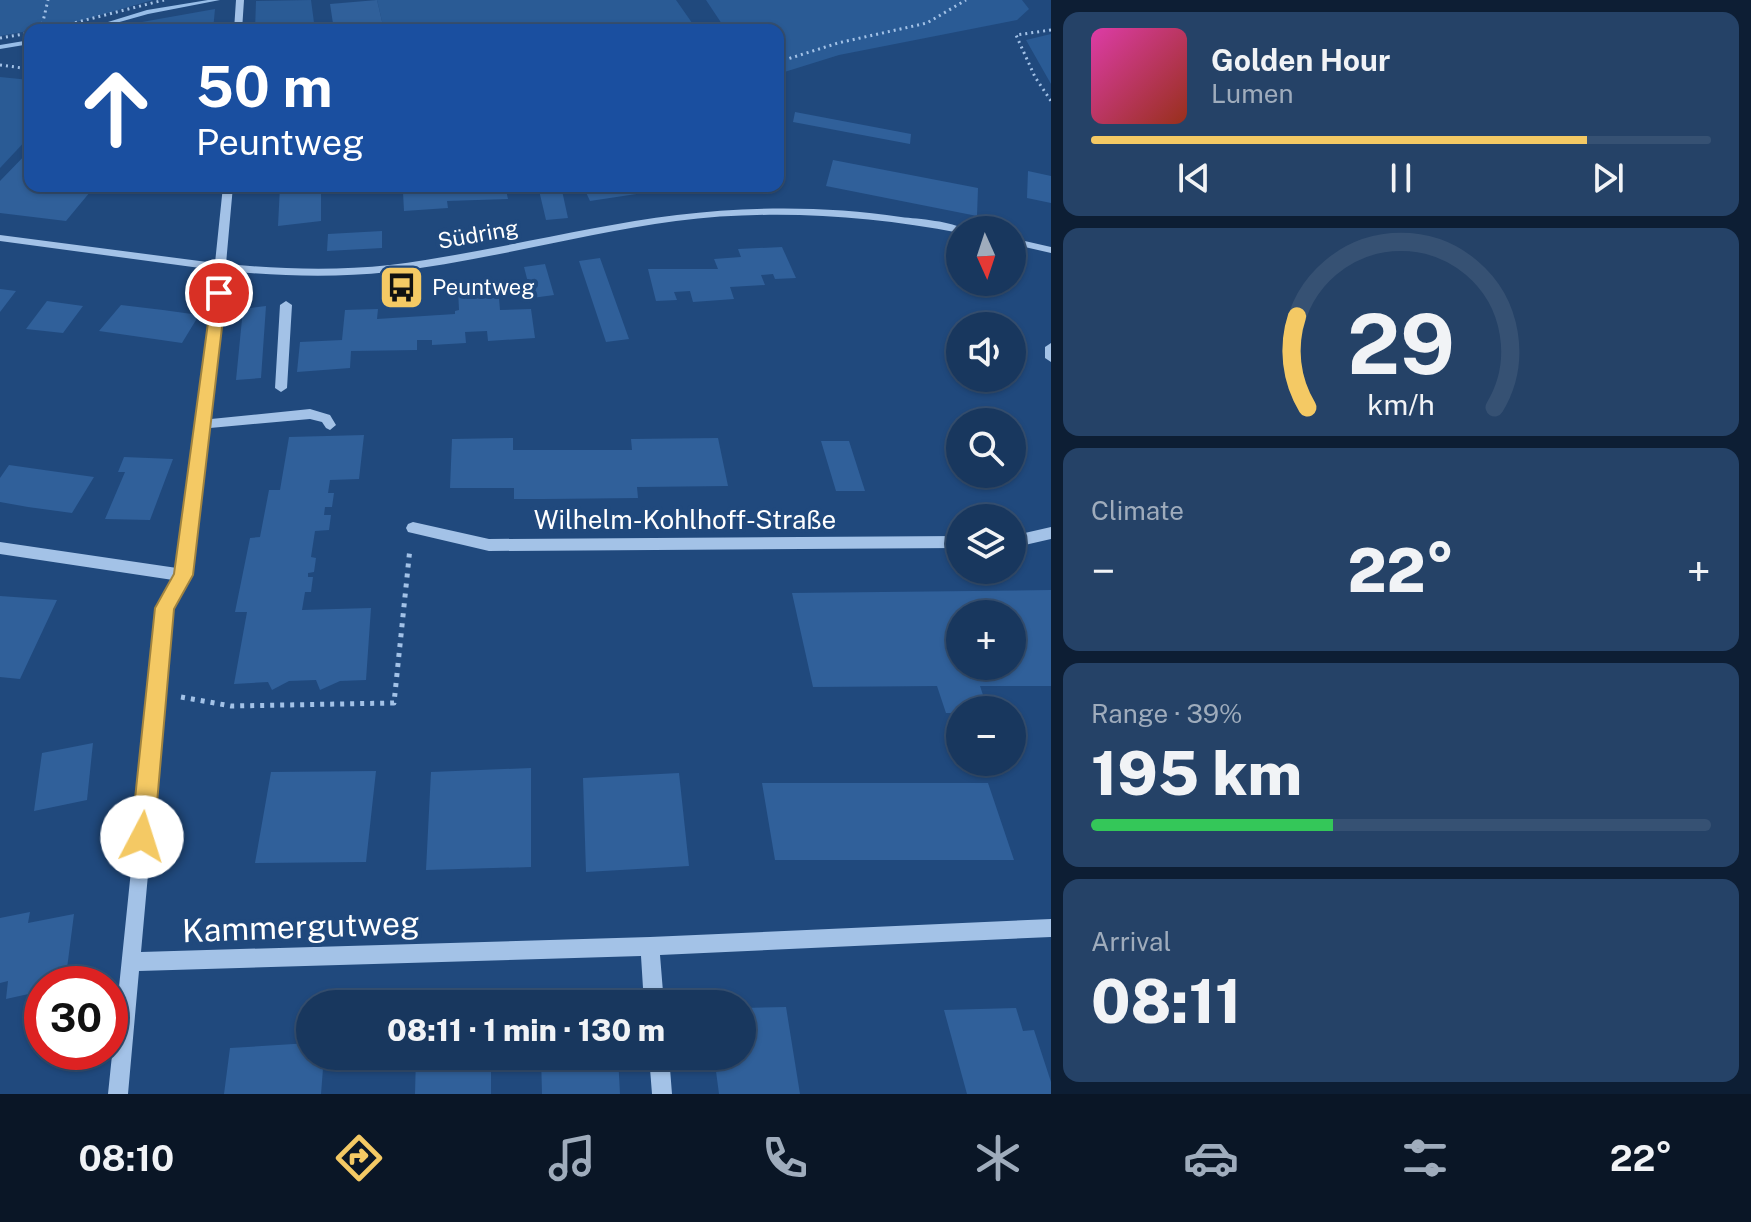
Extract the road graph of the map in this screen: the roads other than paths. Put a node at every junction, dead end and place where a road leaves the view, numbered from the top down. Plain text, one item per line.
1 (240, 0) edge
2 (238, 24) edge
3 (228, 192) edge
4 (946, 228) edge
5 (0, 238) edge
6 (1026, 244) edge
7 (1051, 250) edge
8 (222, 267) junction
9 (286, 305) dead end
10 (1051, 347) edge
11 (1051, 358) edge
12 (281, 388) dead end
13 (204, 424) junction
14 (330, 425) dead end
15 (413, 528) road end
16 (1051, 533) edge
17 (1026, 539) edge
18 (946, 542) edge
19 (0, 548) edge
20 (183, 575) junction
21 (1051, 928) edge
22 (650, 946) junction
23 (131, 962) junction
24 (653, 990) edge
25 (660, 1070) edge
26 (118, 1094) edge
27 (662, 1094) edge

1 - 2 street
3 - 8 street
4 - 8 street, Südring
5 - 8 street, Südring
6 - 7 street
8 - 13 street
9 - 12 street
10 - 11 street
13 - 14 street
13 - 20 street
15 - 18 street, Wilhelm-Kohlhoff-Straße
16 - 17 street
19 - 20 street
20 - 23 street
21 - 22 street, Kammergutweg
22 - 23 street, Kammergutweg
22 - 24 street
23 - 26 street
25 - 27 street

